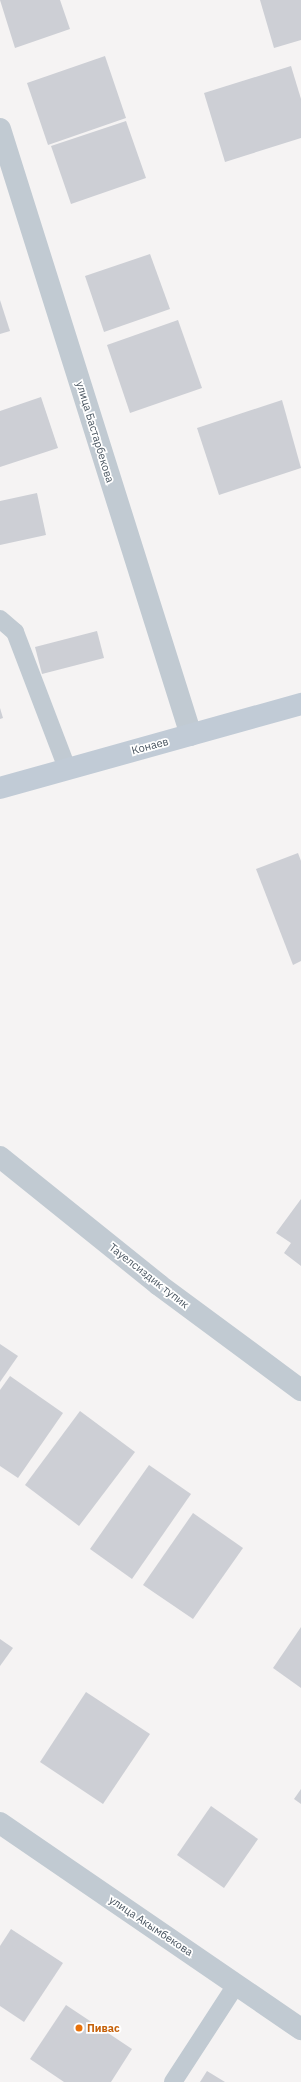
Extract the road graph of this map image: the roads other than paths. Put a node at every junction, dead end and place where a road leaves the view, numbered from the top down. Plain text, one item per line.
1 (0, 129) edge
2 (0, 619) edge
3 (301, 704) edge
4 (191, 735) junction
5 (67, 768) junction
6 (0, 788) edge
7 (0, 1157) edge
8 (301, 1390) edge
9 (0, 1823) edge
10 (236, 1985) junction
11 (301, 2029) edge
12 (173, 2082) edge

1 - 4 street, улица Бастарбекова
2 - 5 lane
3 - 4 main road, Конаев
4 - 5 main road, Конаев
5 - 6 main road, Конаев
7 - 8 street, Тауелсиздик тупик
9 - 10 street, улица Акымбекова
10 - 11 street, улица Акымбекова
10 - 12 lane

